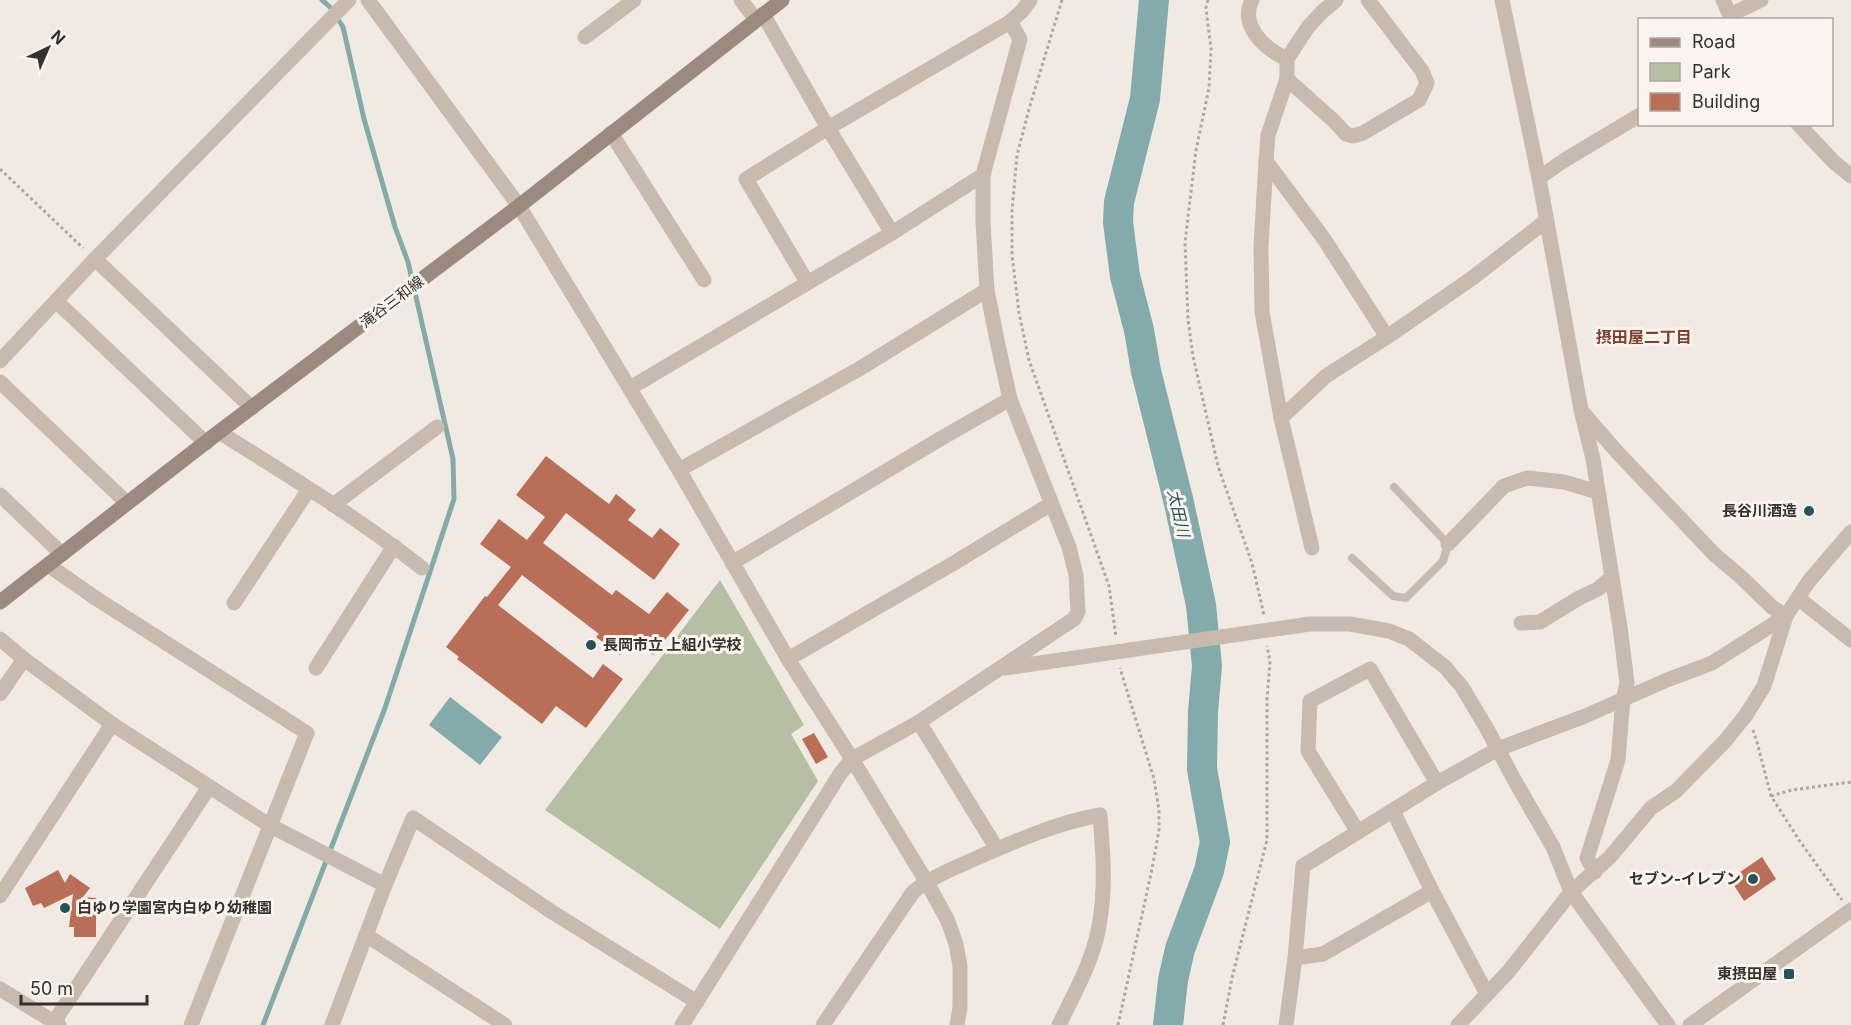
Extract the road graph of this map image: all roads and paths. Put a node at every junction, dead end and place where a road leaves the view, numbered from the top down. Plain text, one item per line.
1 (349, 0) edge
2 (368, 0) edge
3 (634, 0) edge
4 (741, 0) edge
5 (782, 0) edge
6 (1030, 0) edge
7 (1062, 0) edge
8 (1208, 0) edge
9 (1252, 0) edge
10 (1336, 0) edge
11 (1368, 0) edge
12 (1502, 0) edge
13 (1723, 0) edge
14 (1761, 0) edge
15 (760, 17) junction
16 (1731, 17) edge
17 (1010, 22) junction
18 (585, 37) dead end
19 (1287, 59) junction
20 (1287, 79) junction
21 (1638, 116) edge
22 (1800, 126) edge
23 (828, 128) junction
24 (611, 133) junction
25 (1266, 161) junction
26 (0, 169) edge
27 (983, 175) junction
28 (1851, 176) edge
29 (1539, 178) junction
30 (519, 206) junction
31 (1546, 221) junction
32 (892, 233) junction
33 (95, 259) junction
34 (704, 279) dead end
35 (807, 282) junction
36 (987, 290) junction
37 (57, 301) junction
38 (1387, 337) junction
39 (0, 361) edge
40 (0, 382) edge
41 (630, 388) junction
42 (1010, 399) junction
43 (252, 408) junction
44 (1581, 410) junction
45 (1281, 418) junction
46 (437, 427) dead end
47 (219, 432) junction
48 (206, 443) junction
49 (679, 470) junction
50 (1394, 487) dead end
51 (309, 489) junction
52 (1598, 492) junction
53 (0, 495) edge
54 (127, 503) junction
55 (1051, 504) junction
56 (333, 505) junction
57 (1851, 532) edge
58 (1448, 544) junction
59 (394, 546) junction
60 (1312, 548) dead end
61 (62, 554) junction
62 (1352, 558) dead end
63 (732, 563) junction
64 (48, 565) junction
65 (422, 568) dead end
66 (1612, 577) junction
67 (1798, 598) junction
68 (0, 602) edge
69 (234, 603) dead end
70 (1786, 616) junction
71 (1265, 623) dead end
72 (1521, 623) dead end
73 (0, 639) edge
74 (1851, 640) edge
75 (1116, 642) dead end
76 (1266, 642) dead end
77 (24, 659) junction
78 (788, 659) junction
79 (1119, 665) dead end
80 (316, 668) dead end
81 (999, 669) junction
82 (0, 694) edge
83 (1623, 699) junction
84 (1746, 715) junction
85 (919, 722) junction
86 (112, 724) junction
87 (1498, 749) junction
88 (852, 759) junction
89 (1437, 783) junction
90 (1851, 783) edge
91 (209, 787) junction
92 (1771, 796) junction
93 (1393, 811) junction
94 (269, 825) junction
95 (1358, 832) junction
96 (997, 849) junction
97 (1595, 872) junction
98 (926, 881) junction
99 (385, 885) junction
100 (1432, 891) junction
101 (1571, 892) junction
102 (0, 896) edge
103 (1850, 910) edge
104 (366, 935) junction
105 (1295, 958) junction
106 (0, 989) edge
107 (1487, 994) junction
108 (697, 1002) junction
109 (57, 1024) edge
110 (191, 1025) edge
111 (332, 1025) edge
112 (505, 1025) edge
113 (682, 1025) edge
114 (823, 1025) edge
115 (957, 1025) edge
116 (1059, 1025) edge
117 (1118, 1025) edge
118 (1223, 1025) edge
119 (1286, 1025) edge
120 (1458, 1025) edge
121 (1668, 1025) edge
122 (1690, 1025) edge

1 - 33 street
2 - 30 street
3 - 18 street
4 - 15 street
5 - 15 main road, 滝谷三和線
6 - 17 street
7 - 75 path
8 - 71 path
9 - 19 street
10 - 19 street
11 - 20 street
12 - 29 street
13 - 16 street
14 - 16 street
15 - 23 street
15 - 24 main road, 滝谷三和線
17 - 23 street
17 - 27 street
19 - 20 street
20 - 25 street
21 - 29 street
22 - 28 street
23 - 32 street
23 - 35 street
24 - 30 main road, 滝谷三和線
24 - 34 street
25 - 38 street
25 - 45 street
26 - 33 path
27 - 32 street
27 - 36 street
29 - 31 street
30 - 41 street
30 - 43 main road, 滝谷三和線
31 - 38 street
31 - 44 street
32 - 35 street
33 - 37 street
33 - 43 street
35 - 41 street
36 - 42 street
36 - 49 street
37 - 39 street
37 - 48 street
38 - 45 street
40 - 54 street
41 - 49 street
42 - 55 street
42 - 63 street
43 - 47 main road, 滝谷三和線
44 - 52 street
44 - 70 street
45 - 60 street
46 - 56 street
47 - 48 main road, 滝谷三和線
47 - 51 street
48 - 54 main road, 滝谷三和線
49 - 63 street
50 - 58 lane
51 - 56 street
51 - 69 street
52 - 58 street
52 - 66 street
53 - 61 street
54 - 61 main road, 滝谷三和線
55 - 78 street
55 - 81 street
56 - 59 street
57 - 67 street
58 - 62 lane
59 - 65 street
59 - 80 street
61 - 64 main road, 滝谷三和線
63 - 78 street
64 - 68 main road, 滝谷三和線
64 - 94 street
66 - 72 street
66 - 83 street
67 - 70 street
67 - 74 street
70 - 83 street
70 - 84 street
73 - 77 street
76 - 118 path
77 - 82 street
77 - 86 street
78 - 88 street
79 - 117 path
81 - 85 street
81 - 87 street
83 - 87 street
83 - 97 street
84 - 92 path
84 - 97 street
85 - 88 street
85 - 96 street
86 - 91 street
86 - 102 street
87 - 89 street
87 - 101 street
88 - 98 street
88 - 108 street
89 - 93 street
89 - 95 street
90 - 92 path
91 - 94 street
91 - 109 street
92 - 103 path
93 - 95 street
93 - 100 street
94 - 99 street
94 - 110 street
95 - 105 street
96 - 98 street
96 - 116 street
97 - 101 street
98 - 114 street
98 - 115 street
99 - 104 street
99 - 108 street
100 - 105 street
100 - 107 street
101 - 107 street
101 - 121 street
103 - 122 street
104 - 111 street
104 - 112 street
105 - 119 street
106 - 109 street
107 - 120 street
108 - 113 street

